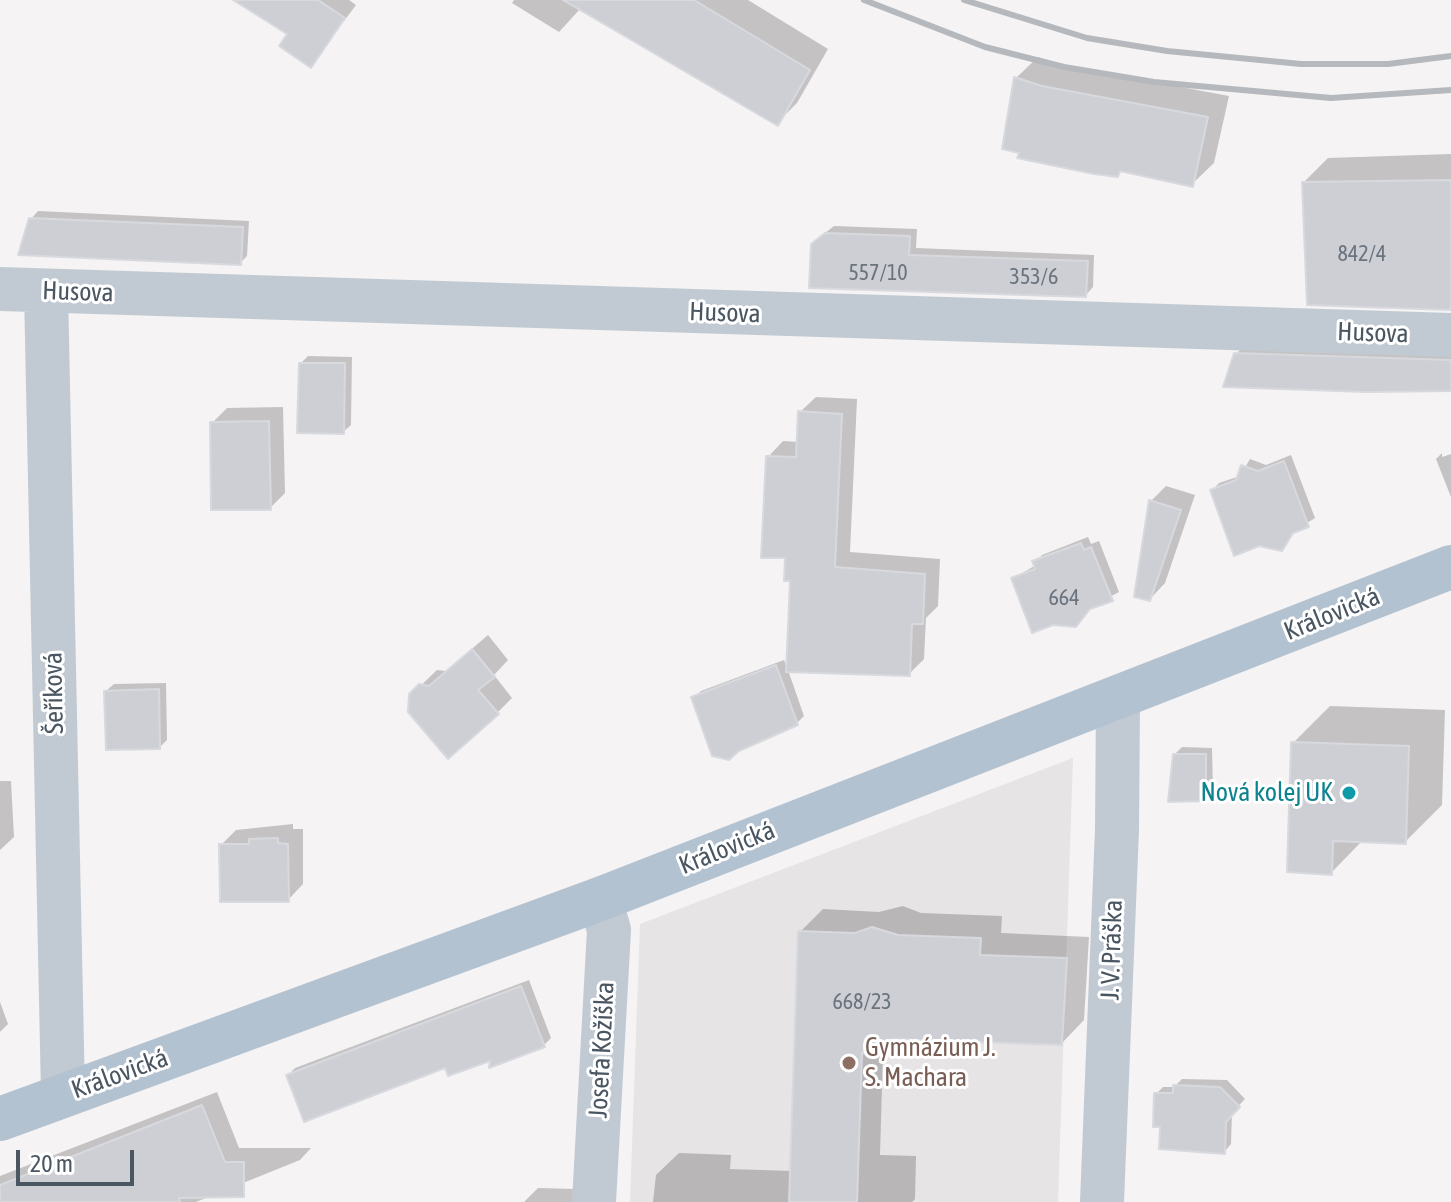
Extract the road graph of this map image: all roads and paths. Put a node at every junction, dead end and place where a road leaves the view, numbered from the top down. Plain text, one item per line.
1 (0, 289) edge
2 (46, 291) junction
3 (1451, 335) edge
4 (1451, 567) edge
5 (1118, 699) junction
6 (600, 899) junction
7 (63, 1094) junction
8 (0, 1119) edge
9 (594, 1202) edge
10 (1102, 1202) edge

1 - 2 street, Husova
2 - 3 street, Husova
2 - 7 street, Šeříková
4 - 5 main road, Královická
5 - 6 main road, Královická
5 - 10 street, J. V. Práška
6 - 7 main road, Královická
6 - 9 street, Josefa Kožíška
7 - 8 main road, Královická

